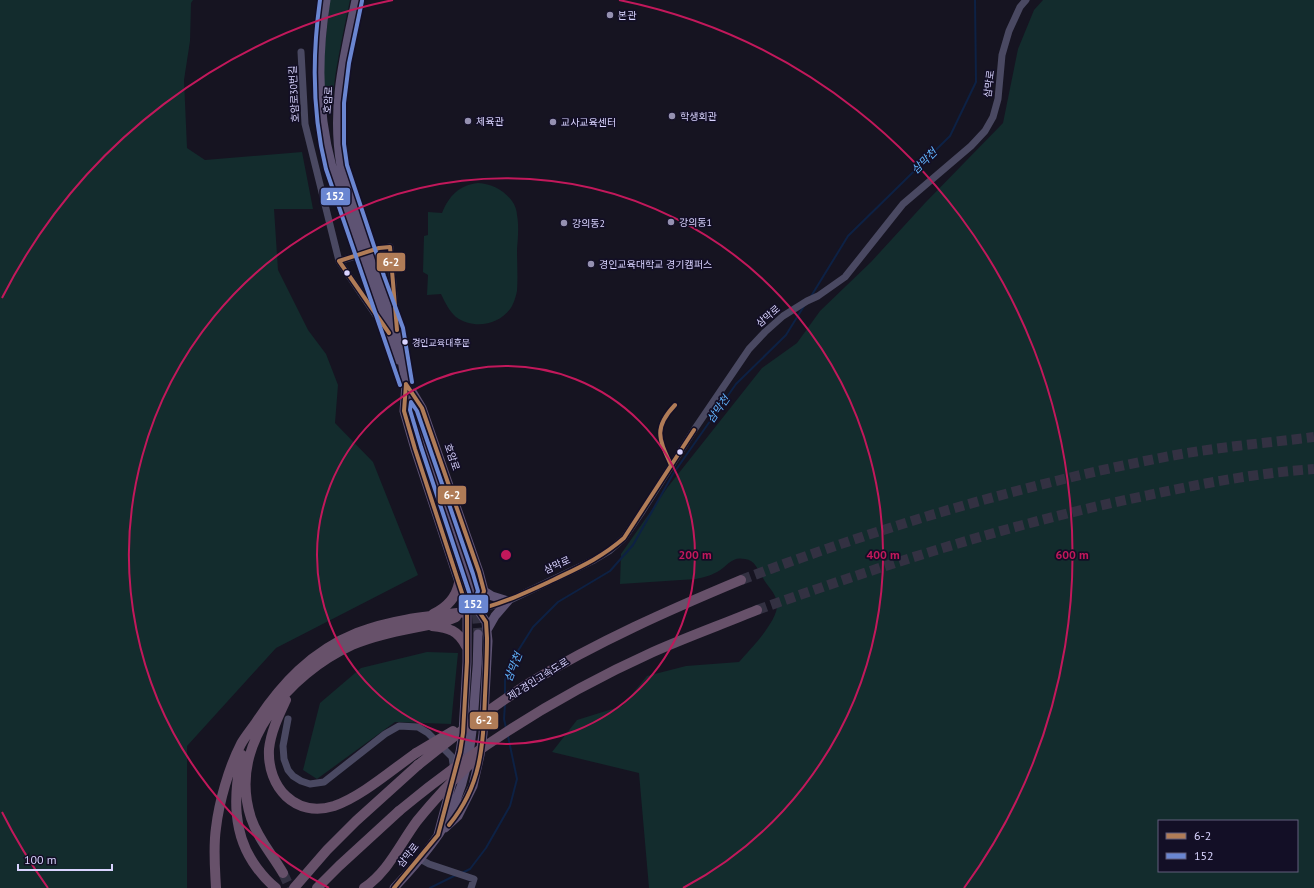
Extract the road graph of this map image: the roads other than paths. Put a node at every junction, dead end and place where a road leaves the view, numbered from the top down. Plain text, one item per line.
1 (326, 0) edge
2 (356, 0) edge
3 (1026, 0) edge
4 (301, 52) dead end
5 (374, 250) dead end
6 (354, 257) dead end
7 (339, 261) junction
8 (393, 332) junction
9 (406, 384) junction
10 (741, 580) tunnel mouth
11 (458, 583) junction
12 (470, 586) tunnel mouth
13 (484, 591) junction
14 (463, 594) junction
15 (508, 601) junction
16 (478, 610) junction
17 (757, 610) tunnel mouth
18 (467, 612) junction
19 (424, 621) junction
20 (487, 630) junction
21 (466, 633) junction
22 (478, 634) tunnel mouth
23 (488, 641) junction
24 (466, 646) junction
25 (290, 691) junction
26 (493, 708) junction
27 (288, 719) dead end
28 (253, 726) junction
29 (499, 736) junction
30 (454, 777) junction
31 (438, 835) junction
32 (420, 858) junction
33 (283, 873) tunnel mouth
34 (216, 888) edge
35 (276, 888) edge
36 (294, 888) edge
37 (317, 888) edge
38 (364, 888) edge
39 (394, 888) edge
40 (471, 888) edge

1 - 8 main road, 호암로
2 - 8 main road, 호암로
3 - 15 street, 삼막로
4 - 7 street, 호암로30번길
5 - 8 street
6 - 7 street
7 - 8 street
8 - 9 main road, 호암로
9 - 11 main road, 호암로
9 - 12 main road, 호암로
9 - 13 main road, 호암로
10 - 26 highway, 제2경인고속도로, bridge
11 - 14 main road, 호암로
11 - 19 highway
13 - 14 main road
13 - 15 main road
13 - 16 main road
14 - 18 main road, 호암로
15 - 16 street, 삼막로
15 - 20 main road
16 - 18 main road, 삼막로
16 - 20 main road, 삼막로
17 - 29 highway, bridge
18 - 19 highway
18 - 21 main road, 삼막로
19 - 24 highway
19 - 25 highway
19 - 28 highway
20 - 23 main road, 삼막로
21 - 23 main road
21 - 24 main road, 삼막로
22 - 31 main road, 삼막로
23 - 31 main road, 삼막로
24 - 30 main road, 삼막로
25 - 26 highway, bridge
25 - 33 highway
26 - 36 highway, 제2경인고속도로, bridge
27 - 30 street
28 - 34 highway
28 - 35 highway
29 - 37 highway, bridge
29 - 38 highway, bridge
30 - 31 main road, 삼막로
31 - 32 main road, 삼막로
32 - 39 main road, 삼막로
32 - 40 street

